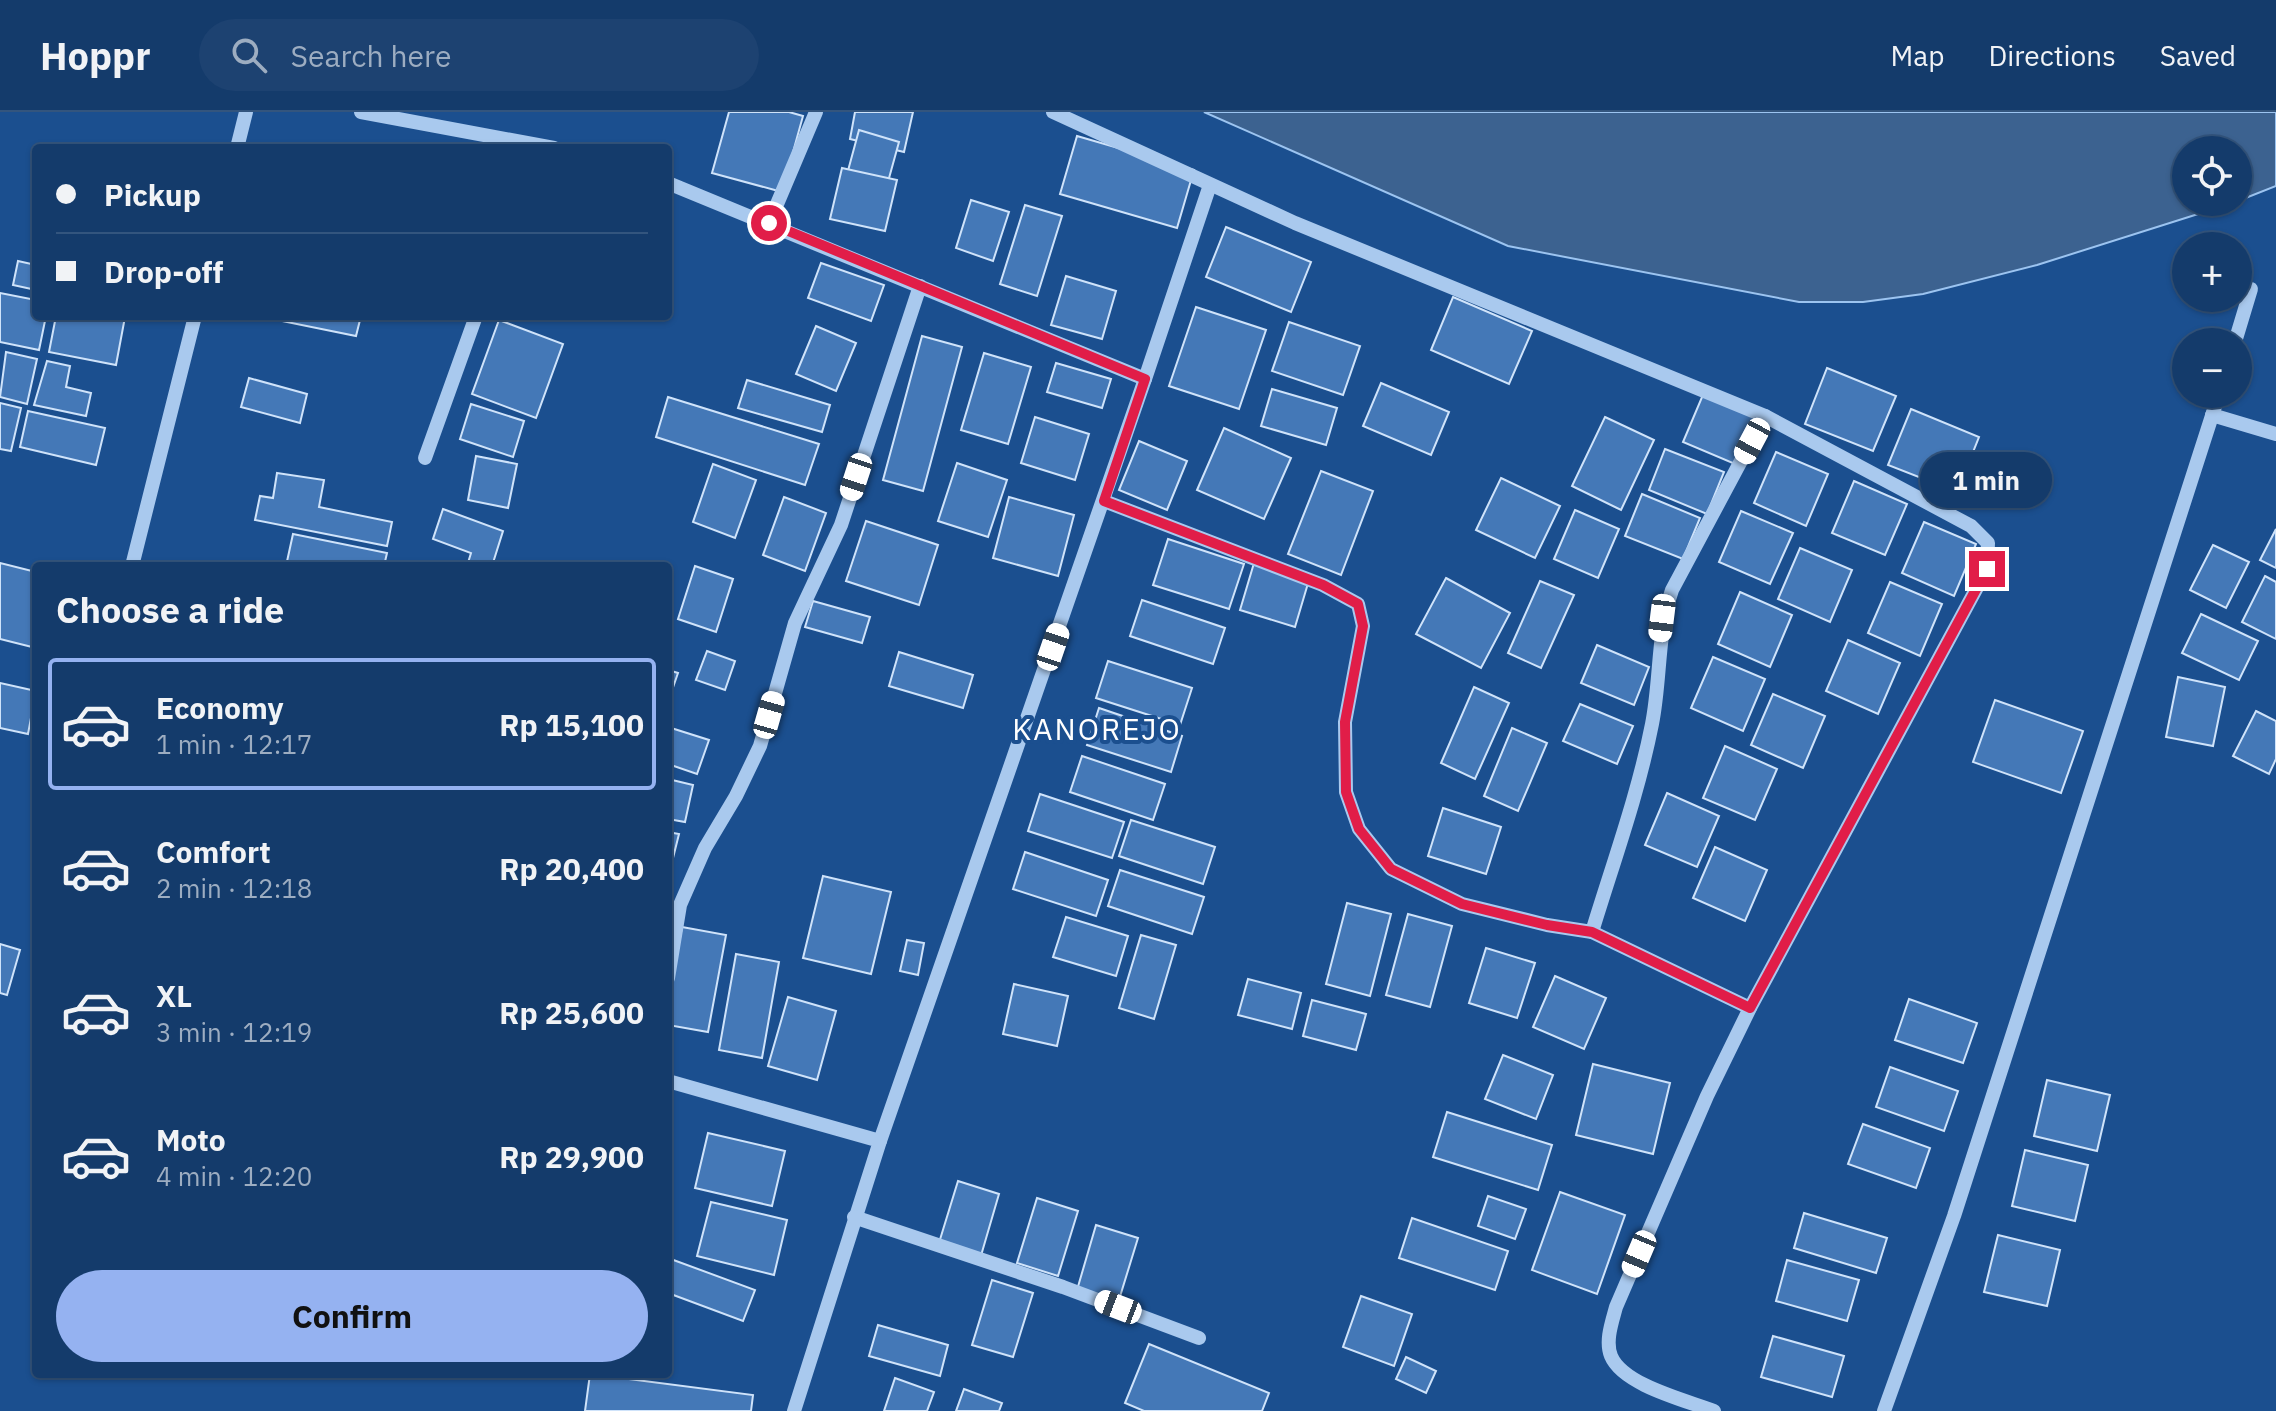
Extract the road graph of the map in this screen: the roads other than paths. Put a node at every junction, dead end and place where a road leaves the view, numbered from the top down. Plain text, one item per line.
1 (246, 112) edge
2 (361, 112) edge
3 (816, 112) edge
4 (1053, 112) edge
5 (238, 144) edge
6 (528, 144) edge
7 (672, 185) edge
8 (1210, 185) junction
9 (769, 223) junction
10 (920, 286) junction
11 (194, 320) edge
12 (475, 320) edge
13 (1145, 379) junction
14 (2214, 408) edge
15 (2212, 415) junction
16 (1765, 416) junction
17 (2276, 434) edge
18 (425, 458) dead end
19 (1104, 501) junction
20 (133, 562) edge
21 (1592, 932) junction
22 (672, 954) edge
23 (1750, 1008) junction
24 (672, 1082) edge
25 (880, 1141) junction
26 (854, 1217) junction
27 (1199, 1338) dead end
28 (794, 1411) edge
29 (1714, 1411) edge
30 (1884, 1411) edge

1 - 5 street
2 - 6 street
3 - 9 street
4 - 8 street
7 - 9 street
8 - 13 street
8 - 16 street
9 - 10 street
10 - 13 street
10 - 22 street
11 - 20 street
12 - 18 street
13 - 19 street
14 - 15 street
15 - 17 street
15 - 30 street
16 - 21 street
16 - 23 street
19 - 21 street
19 - 25 street
21 - 23 street
23 - 29 street
24 - 25 street
25 - 26 street
26 - 27 street
26 - 28 street

